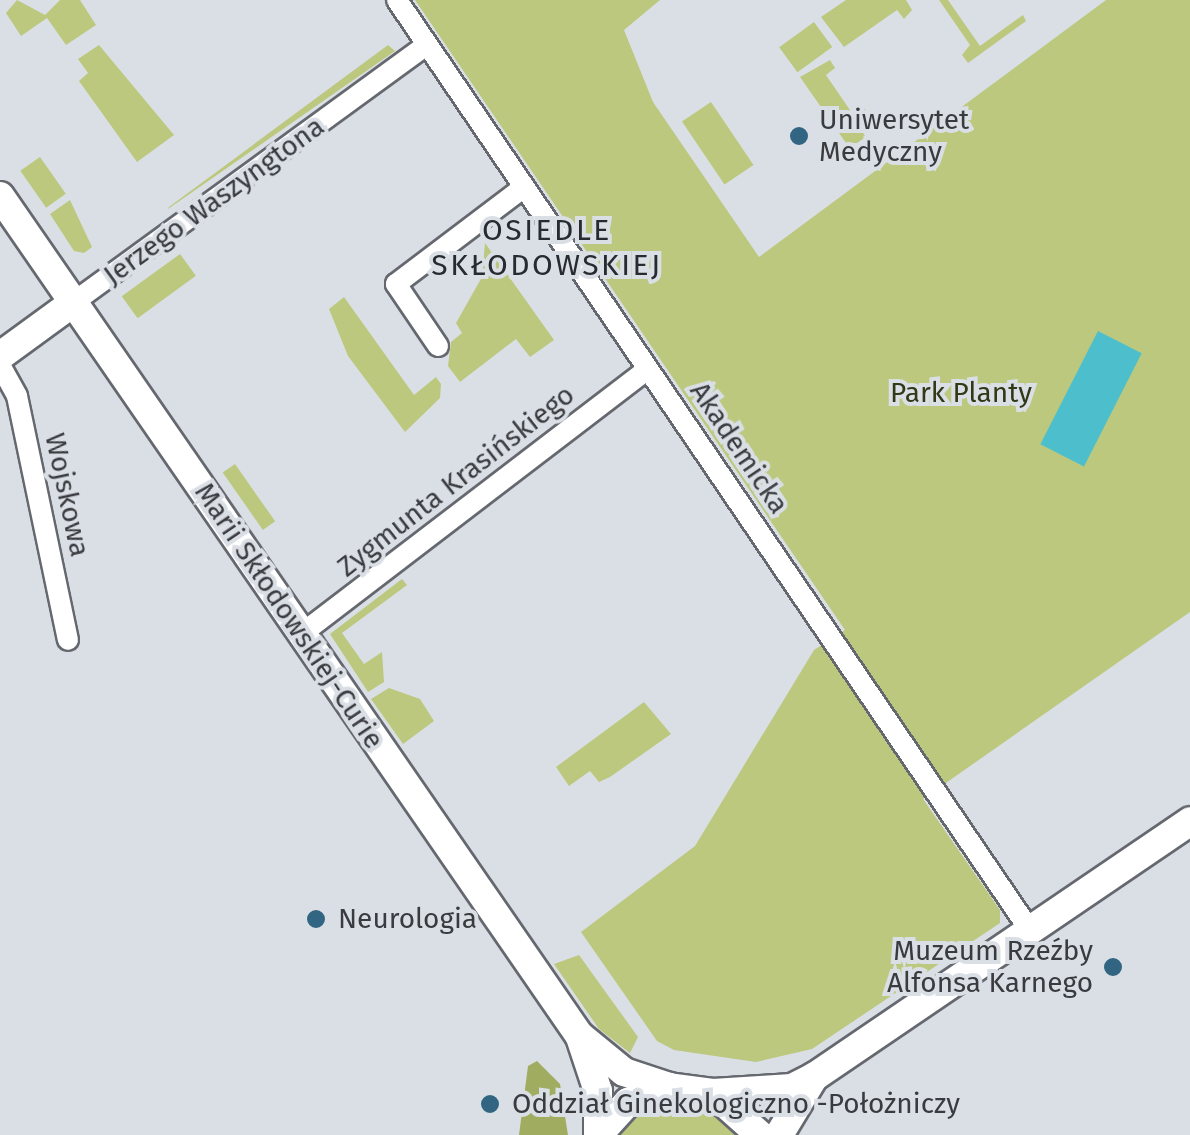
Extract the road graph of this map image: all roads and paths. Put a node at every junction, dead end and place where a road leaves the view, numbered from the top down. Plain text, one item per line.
1 (397, 0) edge
2 (426, 44) junction
3 (523, 188) junction
4 (0, 196) edge
5 (74, 302) junction
6 (438, 346) dead end
7 (0, 356) edge
8 (0, 366) edge
9 (645, 371) junction
10 (300, 634) junction
11 (68, 640) dead end
12 (1190, 821) edge
13 (1031, 932) junction
14 (580, 1035) junction
15 (814, 1077) junction
16 (670, 1087) junction
17 (713, 1093) junction
18 (598, 1134) edge
19 (760, 1135) edge
20 (779, 1135) edge

1 - 2 street, Akademicka
2 - 3 street, Akademicka
2 - 5 street, Jerzego Waszyngtona
3 - 6 street
3 - 9 street, Akademicka
4 - 5 street, Marii Skłodowskiej-Curie
5 - 7 street, Jerzego Waszyngtona
5 - 10 street, Marii Skłodowskiej-Curie
8 - 11 street, Wojskowa
9 - 10 street, Zygmunta Krasińskiego
9 - 13 street, Akademicka
10 - 14 street, Marii Skłodowskiej-Curie
12 - 13 street
13 - 15 street
14 - 16 street, Marii Skłodowskiej-Curie
14 - 18 street, Marii Skłodowskiej-Curie
15 - 17 street, Marii Skłodowskiej-Curie
15 - 20 street
16 - 17 street, Marii Skłodowskiej-Curie
16 - 18 street
17 - 19 street

